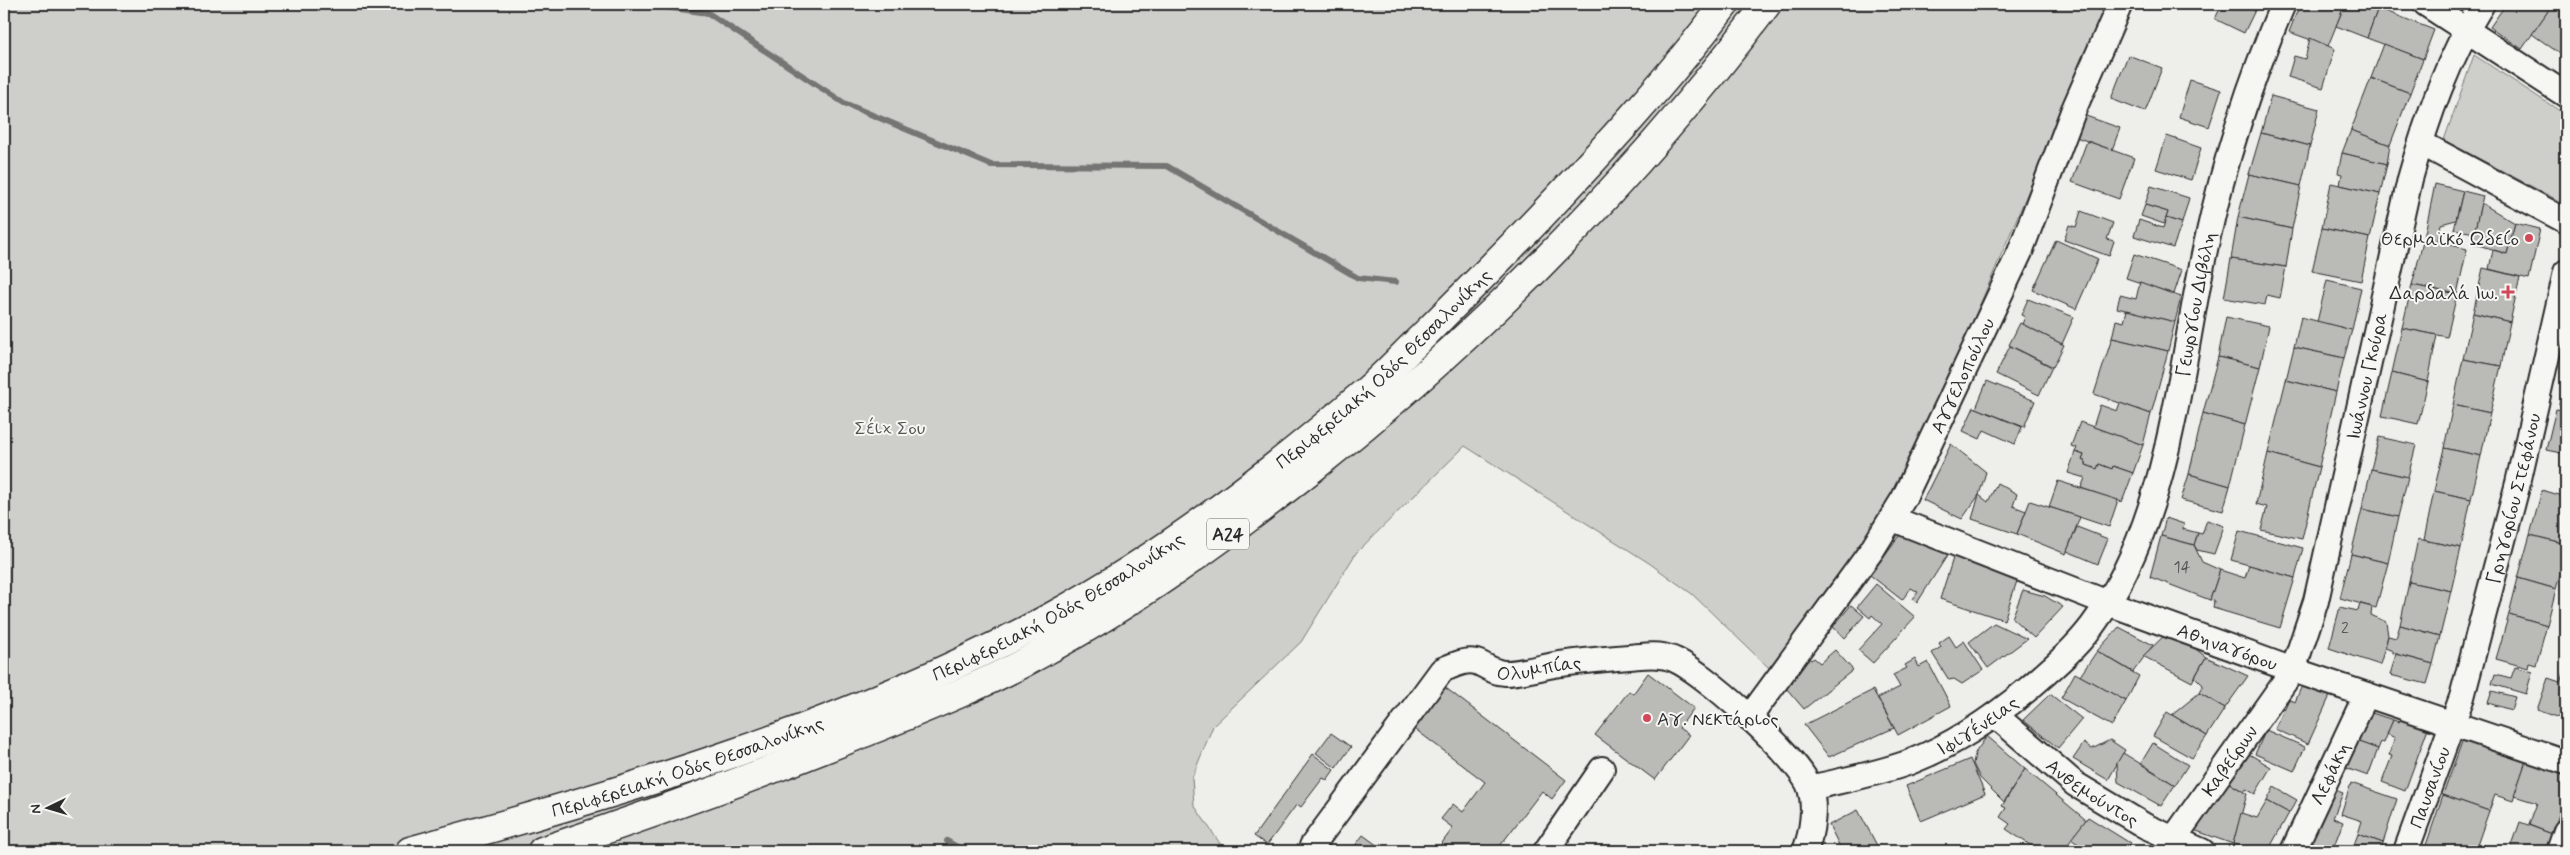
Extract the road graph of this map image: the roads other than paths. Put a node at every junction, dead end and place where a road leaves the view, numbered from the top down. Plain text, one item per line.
1 (1725, 4) edge
2 (1767, 4) edge
3 (2120, 4) edge
4 (2283, 4) edge
5 (2426, 4) edge
6 (2482, 4) edge
7 (2468, 29) junction
8 (2566, 95) edge
9 (2421, 143) junction
10 (2566, 221) edge
11 (2566, 272) edge
12 (1893, 519) junction
13 (2108, 602) junction
14 (2293, 670) junction
15 (2366, 695) junction
16 (1995, 715) junction
17 (1749, 718) junction
18 (2453, 724) junction
19 (2566, 762) edge
20 (1602, 769) dead end
21 (1810, 788) junction
22 (2566, 831) edge
23 (2169, 845) edge
24 (410, 851) edge
25 (542, 851) edge
26 (1311, 851) edge
27 (1546, 851) edge
28 (1805, 851) edge
29 (2202, 851) edge
30 (2293, 851) edge
31 (2406, 851) edge
32 (2559, 851) edge

1 - 24 highway, Περιφερειακή Οδός Θεσσαλονίκης / Α24
2 - 25 highway, Περιφερειακή Οδός Θεσσαλονίκης / Α24
3 - 12 street, Αγγελοπούλου
4 - 13 street, Γεωργίου Διβόλη
5 - 7 street
6 - 7 street, Ιωάννου Γκούρα
7 - 8 street
7 - 9 street, Ιωάννου Γκούρα
9 - 10 street
9 - 14 street, Ιωάννου Γκούρα
11 - 18 street, Γρηγορίου Στεφάνου
12 - 13 street, Αθηναγόρου
12 - 17 street, Αγγελοπούλου
13 - 14 street, Αθηναγόρου
13 - 16 street, Ιφιγένειας
14 - 15 street, Αθηναγόρου
14 - 23 street, Καβείρων
15 - 18 street, Αθηναγόρου
15 - 30 street, Λεφάκη
16 - 21 street, Ιφιγένειας
16 - 23 street, Ανθεμούντος
17 - 21 street, Ολυμπίας
17 - 26 street, Ολυμπίας
18 - 19 street, Αθηναγόρου
18 - 31 street, Παυσανίου
20 - 27 street
21 - 28 street
22 - 32 street
23 - 29 street, Ανθεμούντος

